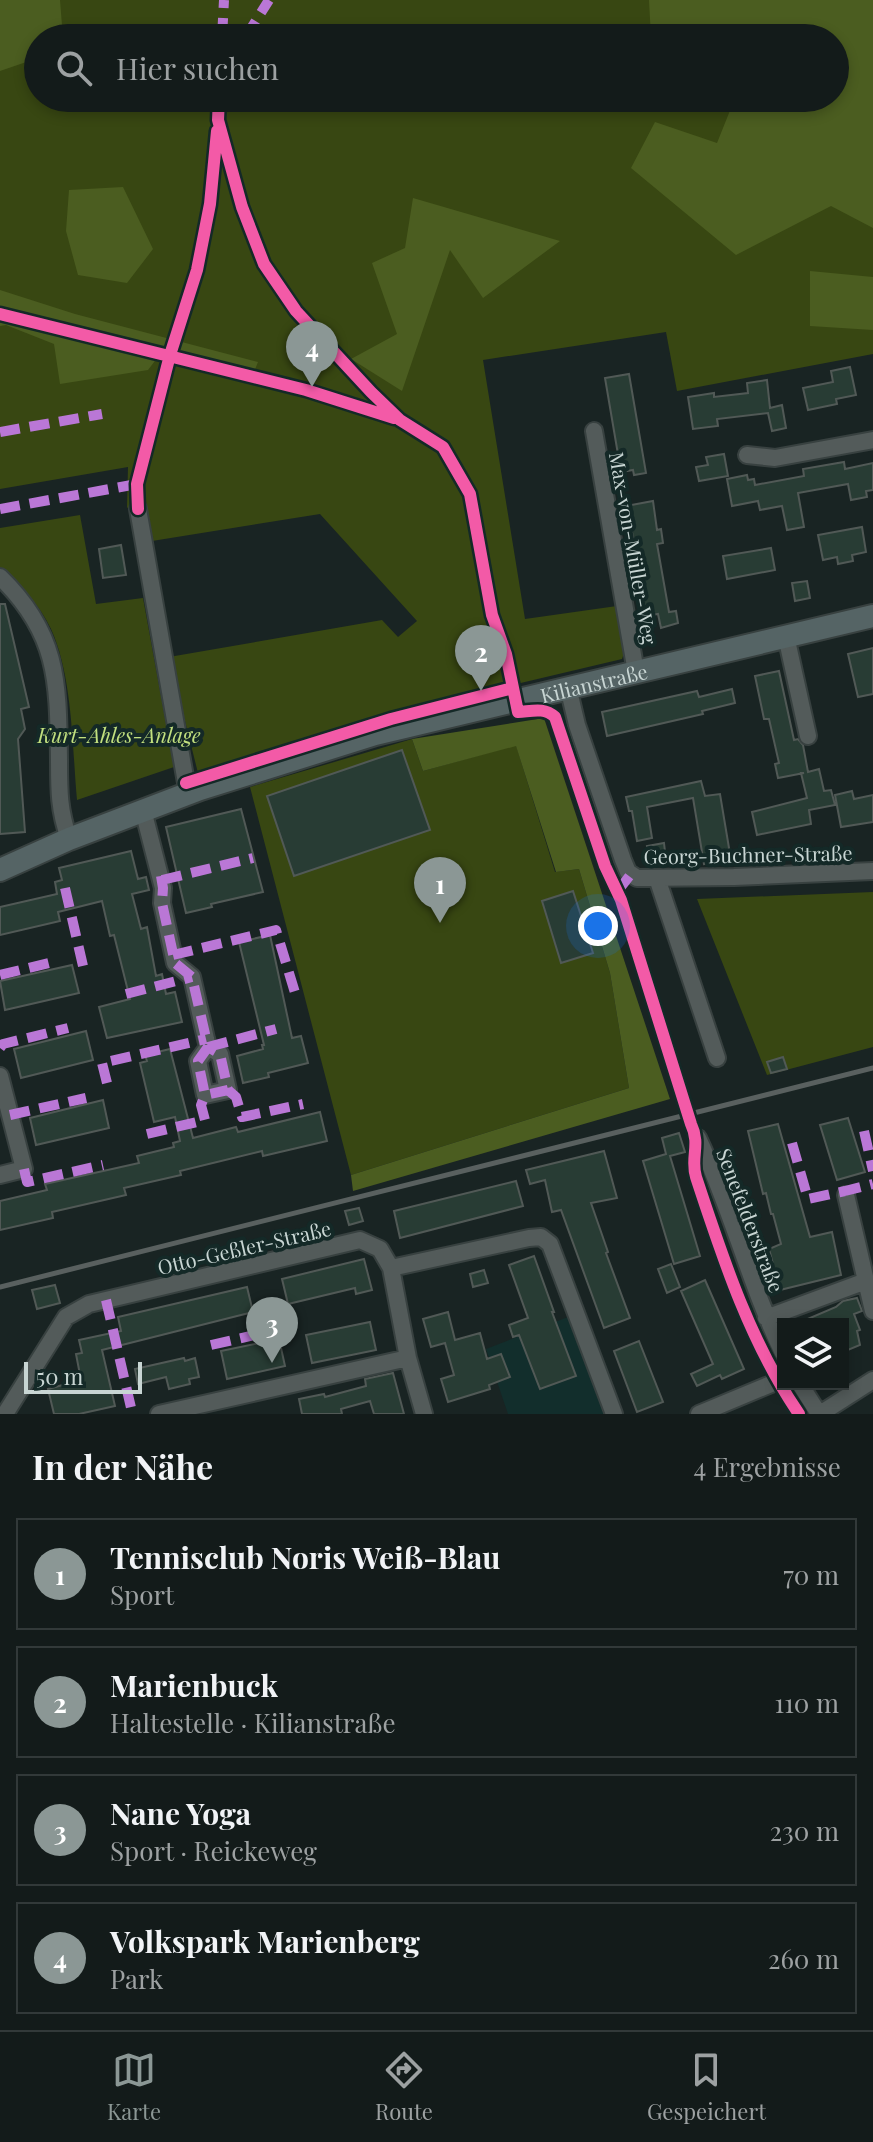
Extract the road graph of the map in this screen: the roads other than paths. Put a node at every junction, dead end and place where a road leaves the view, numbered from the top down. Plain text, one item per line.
1 (594, 431) dead end
2 (873, 440) edge
3 (747, 455) dead end
4 (138, 509) dead end
5 (0, 577) edge
6 (873, 616) edge
7 (786, 636) junction
8 (636, 672) junction
9 (568, 687) junction
10 (808, 736) dead end
11 (188, 794) junction
12 (143, 810) junction
13 (69, 839) junction
14 (0, 870) edge
15 (873, 871) edge
16 (657, 878) junction
17 (208, 1047) dead end
18 (717, 1058) dead end
19 (0, 1076) edge
20 (698, 1138) dead end
21 (0, 1175) edge
22 (846, 1195) dead end
23 (391, 1268) junction
24 (866, 1281) junction
25 (873, 1311) edge
26 (766, 1318) junction
27 (777, 1341) edge
28 (408, 1358) junction
29 (873, 1380) edge
30 (777, 1382) edge
31 (0, 1389) edge
32 (804, 1390) edge
33 (18, 1393) junction
34 (5, 1414) edge
35 (159, 1414) edge
36 (424, 1414) edge
37 (614, 1414) edge
38 (699, 1414) edge
39 (819, 1414) edge

1 - 8 street, Max-von-Müller-Weg
2 - 3 street
4 - 11 street
5 - 13 street
6 - 7 main road, Kilianstraße
7 - 8 main road, Kilianstraße
7 - 10 street
8 - 9 main road, Kilianstraße
9 - 11 main road, Kilianstraße
9 - 16 street, Georg-Buchner-Straße
11 - 12 main road, Kilianstraße
12 - 13 main road, Kilianstraße
12 - 17 street
13 - 14 main road, Kilianstraße
15 - 16 street, Georg-Buchner-Straße
16 - 18 street
19 - 21 street
20 - 26 street, Senefelderstraße
22 - 24 street
23 - 28 street
23 - 33 street, Otto-Geßler-Straße
23 - 37 street
24 - 25 street
24 - 26 street, Senefelderstraße
26 - 27 street, Senefelderstraße
28 - 35 street
28 - 36 street
29 - 39 street
30 - 38 street
31 - 33 street
32 - 39 street
33 - 34 street

